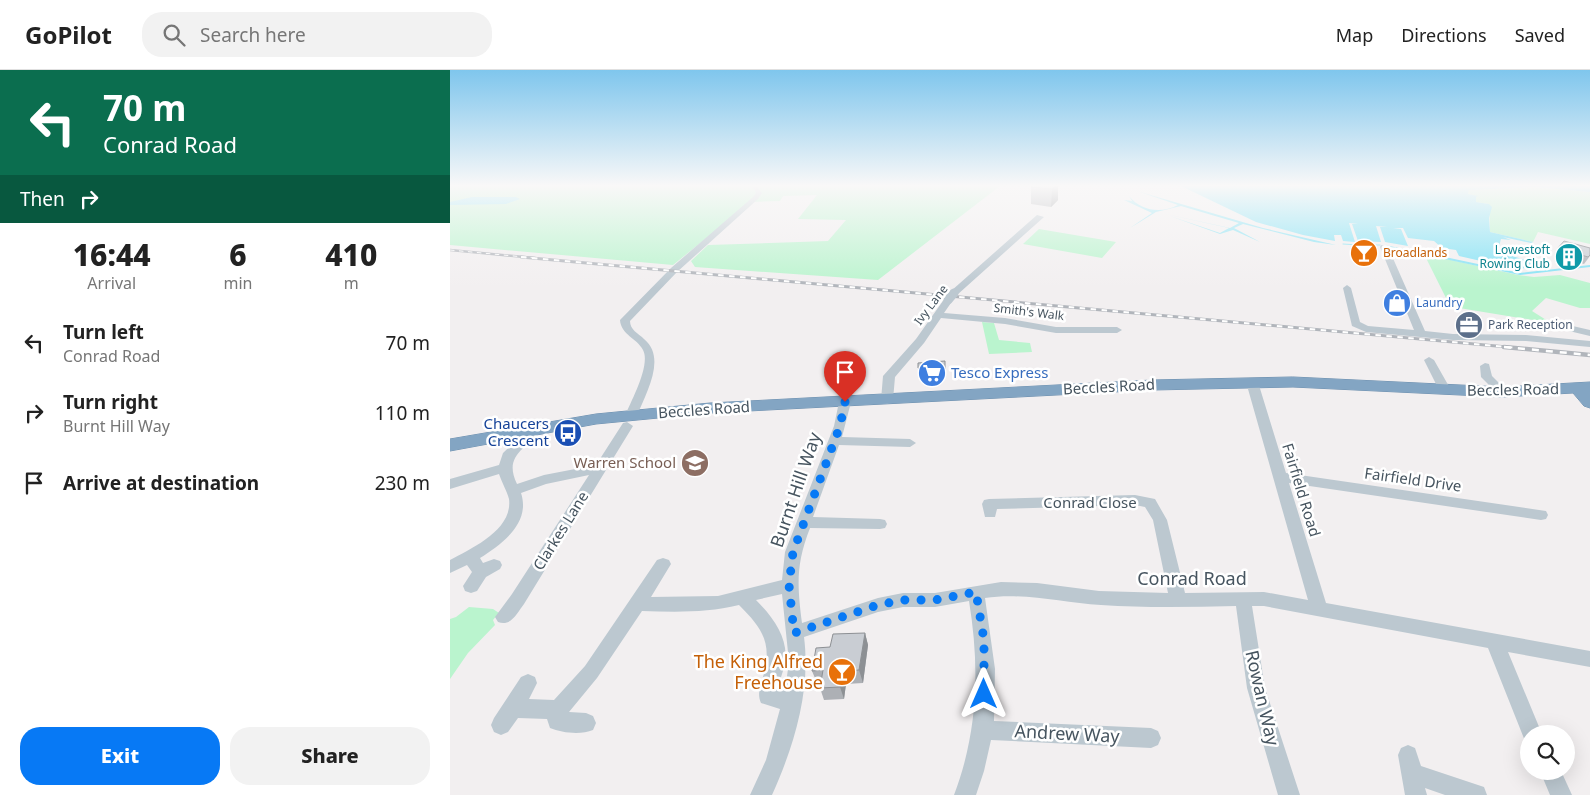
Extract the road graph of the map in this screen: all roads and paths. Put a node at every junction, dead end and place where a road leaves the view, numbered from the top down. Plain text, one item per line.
1 (731, 220) edge
2 (1038, 220) edge
3 (1384, 247) dead end
4 (1347, 288) dead end
5 (939, 315) junction
6 (1551, 324) dead end
7 (1117, 330) dead end
8 (1590, 333) edge
9 (1422, 334) junction
10 (1590, 344) edge
11 (1429, 360) dead end
12 (1485, 366) dead end
13 (1252, 382) junction
14 (1584, 388) edge
15 (1445, 390) junction
16 (1502, 392) junction
17 (887, 400) junction
18 (845, 402) junction
19 (1590, 403) edge
20 (535, 429) junction
21 (621, 429) junction
22 (504, 435) junction
23 (833, 441) junction
24 (910, 443) dead end
25 (450, 445) edge
26 (507, 462) junction
27 (601, 468) junction
28 (1280, 477) junction
29 (450, 484) edge
30 (512, 491) junction
31 (989, 504) dead end
32 (1541, 515) dead end
33 (803, 522) junction
34 (880, 524) dead end
35 (470, 556) junction
36 (662, 564) dead end
37 (450, 567) edge
38 (789, 585) junction
39 (471, 586) dead end
40 (976, 592) junction
41 (742, 597) junction
42 (1243, 599) junction
43 (1178, 600) junction
44 (638, 604) junction
45 (508, 606) dead end
46 (1320, 608) junction
47 (794, 633) junction
48 (1494, 640) junction
49 (1590, 658) edge
50 (528, 683) dead end
51 (793, 699) junction
52 (513, 708) junction
53 (558, 710) junction
54 (586, 723) dead end
55 (501, 725) dead end
56 (1528, 725) edge
57 (984, 730) junction
58 (1151, 738) dead end
59 (1554, 780) edge
60 (761, 795) edge
61 (965, 795) edge
62 (1289, 795) edge
63 (1416, 795) edge
64 (1476, 795) edge
65 (1560, 795) edge

1 - 21 street, Clarkes Lane
2 - 5 street, Ivy Lane
3 - 9 street
4 - 9 street
5 - 7 street, Smith's Walk
5 - 17 street, Ivy Lane
6 - 8 street
9 - 10 street
11 - 15 street
12 - 16 street
13 - 15 highway, Beccles Road
13 - 17 highway, Beccles Road
13 - 28 street, Fairfield Road
14 - 16 highway, Beccles Road
14 - 19 highway
15 - 16 highway, Beccles Road
17 - 18 highway, Beccles Road
18 - 21 highway, Beccles Road
18 - 23 street, Burnt Hill Way
20 - 21 highway, Beccles Road
20 - 22 highway, Beccles Road
20 - 26 street
21 - 27 street, Clarkes Lane
22 - 25 highway, Beccles Road
22 - 26 street
23 - 24 street
23 - 33 street, Burnt Hill Way
26 - 29 street
26 - 30 street
27 - 30 street
27 - 45 street, Clarkes Lane
28 - 32 street, Fairfield Drive
28 - 46 street, Fairfield Road
30 - 35 street
31 - 43 street, Conrad Close
33 - 34 street
33 - 38 street, Burnt Hill Way
35 - 37 street
35 - 39 street
36 - 44 street
38 - 41 street
38 - 47 street, Burnt Hill Way
40 - 43 street, Conrad Road
40 - 47 street, Conrad Road
40 - 57 street
41 - 44 street
41 - 51 street
42 - 43 street, Conrad Road
42 - 46 street, Conrad Road
42 - 62 street, Rowan Way
44 - 53 street
46 - 48 street, Conrad Road
47 - 51 street, Burnt Hill Way
48 - 49 street, Conrad Road
48 - 56 street
50 - 52 street
51 - 60 street, Burnt Hill Way
52 - 53 street
52 - 55 street
53 - 54 street
57 - 58 street, Andrew Way
57 - 61 street
59 - 65 street
63 - 64 street

